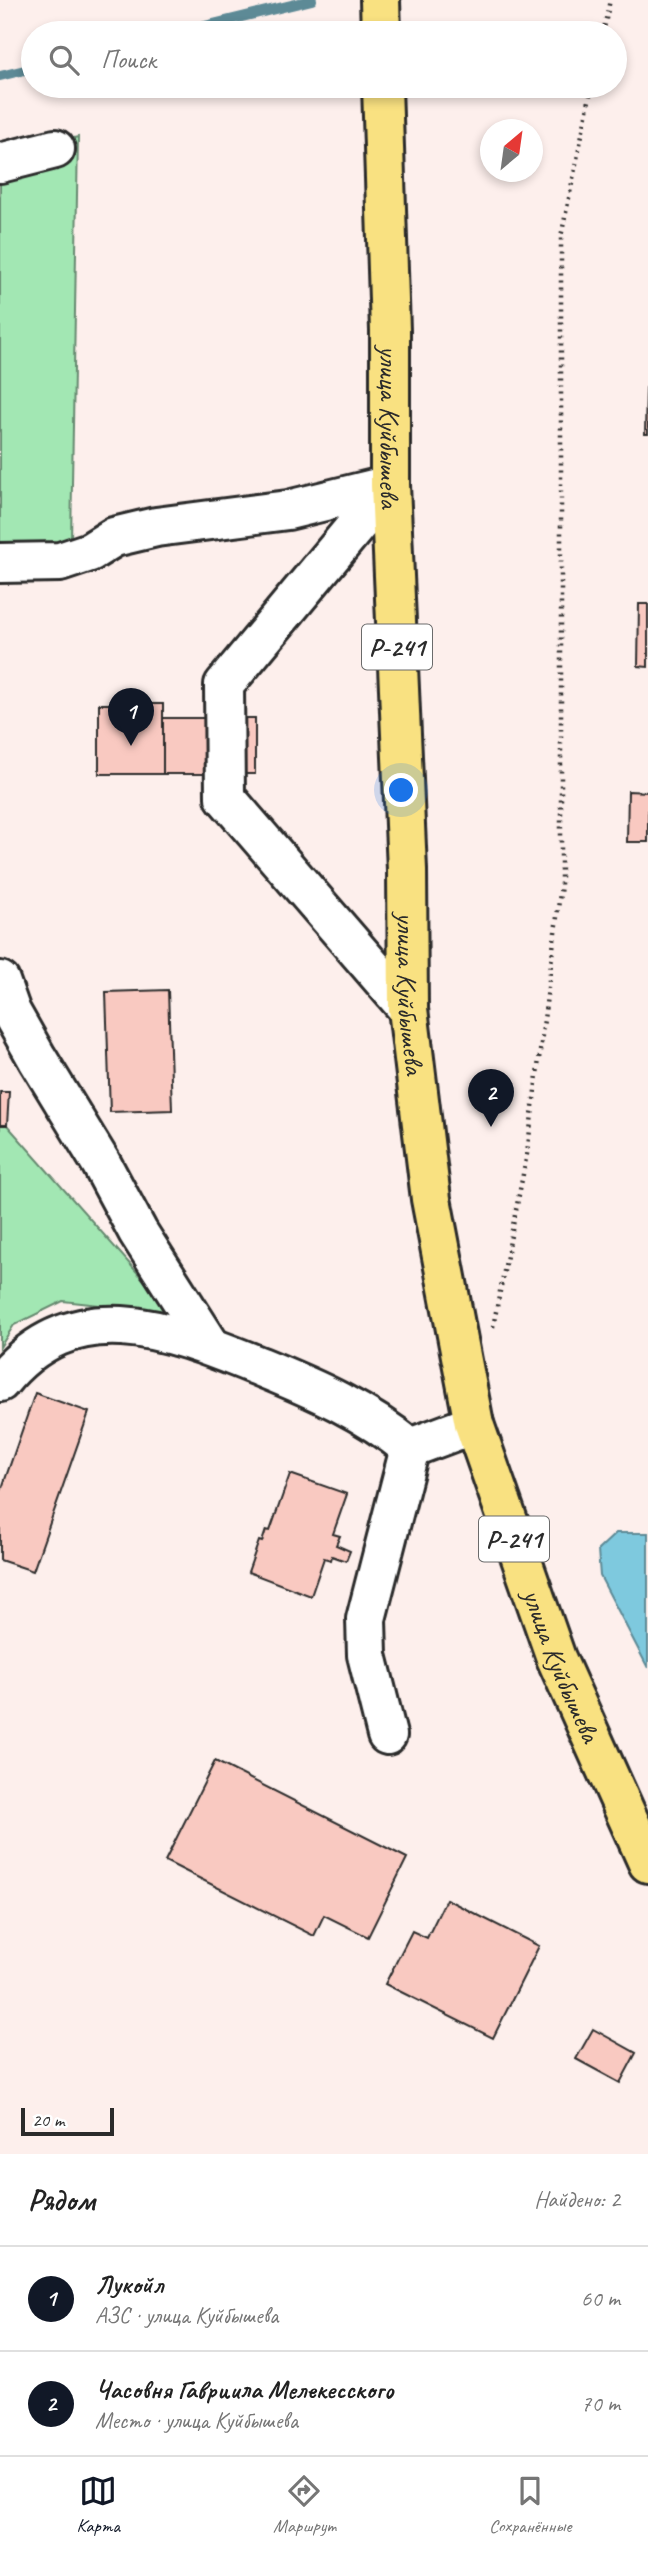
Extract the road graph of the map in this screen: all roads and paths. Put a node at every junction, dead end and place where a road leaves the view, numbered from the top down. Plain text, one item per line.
1 (380, 0) edge
2 (610, 0) edge
3 (381, 21) edge
4 (606, 21) edge
5 (382, 98) edge
6 (590, 98) edge
7 (55, 149) dead end
8 (0, 163) edge
9 (390, 485) junction
10 (0, 563) edge
11 (0, 981) edge
12 (408, 1009) junction
13 (492, 1330) dead end
14 (211, 1345) junction
15 (0, 1382) edge
16 (474, 1424) junction
17 (410, 1448) junction
18 (387, 1735) dead end
19 (648, 1863) edge

1 - 3 highway
2 - 4 path
5 - 9 highway, улица Куйбышева / Р-241
6 - 13 path
7 - 8 street
9 - 10 street
9 - 12 highway, улица Куйбышева / Р-241
9 - 12 street
11 - 14 street
12 - 16 highway, улица Куйбышева / Р-241
14 - 15 street
14 - 17 street
16 - 17 street
16 - 19 highway, улица Куйбышева / Р-241
17 - 18 street

